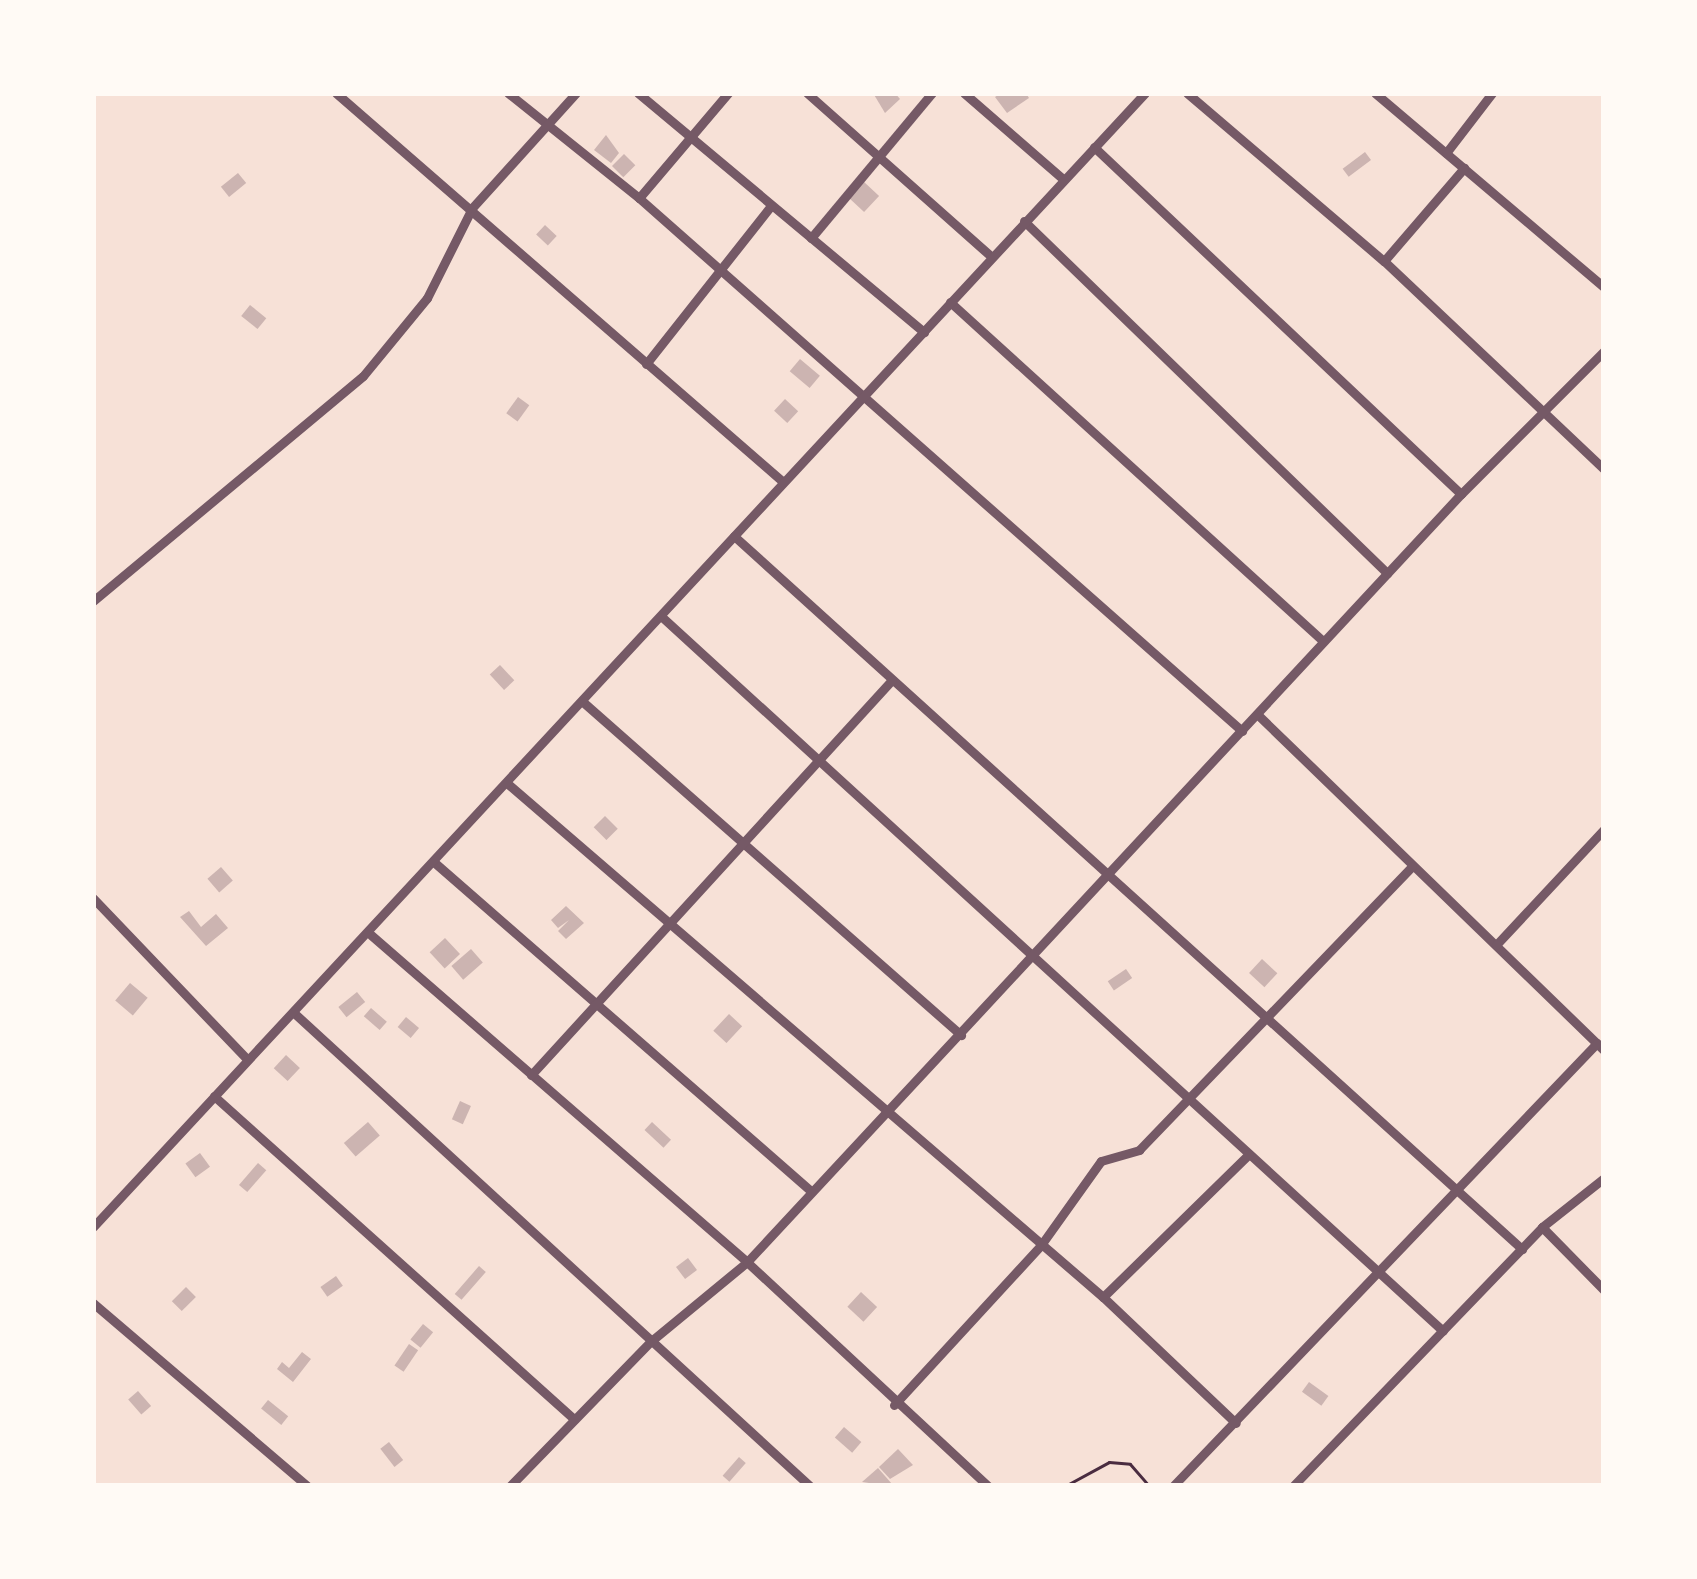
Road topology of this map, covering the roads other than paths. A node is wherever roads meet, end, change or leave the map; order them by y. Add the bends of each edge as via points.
1 (336, 93) edge
2 (508, 93) edge
3 (576, 93) edge
4 (638, 93) edge
5 (728, 93) edge
6 (807, 93) edge
7 (932, 93) edge
8 (964, 93) edge
9 (1187, 93) edge
10 (1376, 93) edge
11 (1492, 93) edge
12 (1142, 94) edge
13 (546, 127) junction
14 (691, 138) junction
15 (1094, 147) junction
16 (1446, 153) junction
17 (877, 158) junction
18 (1464, 168) junction
19 (1064, 179) junction
20 (639, 198) junction
21 (771, 206) junction
22 (472, 208) junction
23 (1024, 221) junction
24 (812, 238) junction
25 (992, 256) junction
26 (1384, 261) junction
27 (720, 271) junction
28 (1604, 287) edge
29 (950, 302) junction
30 (924, 332) junction
31 (1604, 351) edge
32 (646, 364) junction
33 (863, 396) junction
34 (1544, 411) junction
35 (1604, 469) edge
36 (782, 481) junction
37 (1461, 494) junction
38 (734, 536) junction
39 (1387, 573) junction
40 (93, 601) edge
41 (662, 617) junction
42 (1323, 641) junction
43 (892, 680) junction
44 (583, 702) junction
45 (1258, 715) junction
46 (1242, 731) junction
47 (817, 761) junction
48 (508, 784) junction
49 (1604, 829) edge
50 (741, 841) junction
51 (435, 863) junction
52 (1411, 867) junction
53 (1105, 880) junction
54 (93, 898) edge
55 (665, 921) junction
56 (371, 935) junction
57 (1496, 945) junction
58 (1032, 961) junction
59 (594, 1001) junction
60 (293, 1012) junction
61 (1267, 1021) junction
62 (961, 1035) junction
63 (1600, 1046) edge
64 (247, 1059) junction
65 (531, 1075) junction
66 (214, 1096) junction
67 (1186, 1099) junction
68 (886, 1115) junction
69 (1249, 1154) junction
70 (1604, 1178) edge
71 (1458, 1189) junction
72 (811, 1191) junction
73 (93, 1227) edge
74 (1542, 1227) junction
75 (1041, 1245) junction
76 (1522, 1249) junction
77 (747, 1262) junction
78 (1378, 1269) junction
79 (1604, 1290) edge
80 (1103, 1297) junction
81 (93, 1303) edge
82 (1443, 1331) junction
83 (650, 1342) junction
84 (894, 1405) junction
85 (574, 1418) junction
86 (1236, 1423) junction
87 (307, 1486) edge
88 (510, 1486) edge
89 (810, 1486) edge
90 (988, 1486) edge
91 (1174, 1486) edge
92 (1293, 1486) edge

1 - 22 street
2 - 13 street
3 - 13 street
4 - 14 street
5 - 14 street
6 - 17 street
7 - 17 street
8 - 19 street
9 - 26 street
10 - 16 street
11 - 16 street
12 - 15 street
13 - 20 street
13 - 22 street
14 - 20 street
14 - 21 street
15 - 19 street
15 - 37 street
16 - 18 street
17 - 24 street
17 - 25 street
18 - 26 street
18 - 28 street
19 - 23 street
20 - 27 street
21 - 24 street
21 - 27 street
22 - 32 street
22 - 40 street via 427,298 363,376
23 - 25 street
23 - 39 street
24 - 30 street
25 - 29 street
26 - 34 street
27 - 32 street
27 - 33 street
29 - 30 street
29 - 42 street
30 - 33 street
31 - 34 street
32 - 36 street
33 - 36 street
33 - 46 street
34 - 35 street
34 - 37 street
36 - 38 street
37 - 39 street
38 - 41 street
38 - 43 street
39 - 42 street
41 - 44 street
41 - 47 street
42 - 45 street
43 - 47 street
43 - 53 street
44 - 48 street
44 - 50 street
45 - 46 street
45 - 52 street
46 - 53 street
47 - 50 street
47 - 58 street
48 - 51 street
48 - 55 street
49 - 57 street
50 - 55 street
50 - 62 street
51 - 56 street
51 - 59 street
52 - 57 street
52 - 61 street
53 - 58 street
53 - 61 street
54 - 64 street
55 - 59 street
55 - 68 street
56 - 60 street
56 - 65 street
57 - 63 street
58 - 62 street
58 - 67 street
59 - 65 street
59 - 72 street
60 - 64 street
60 - 83 street
61 - 67 street
61 - 71 street
62 - 68 street
63 - 71 street
64 - 66 street
65 - 77 street
66 - 73 street
66 - 85 street
67 - 69 street
67 - 75 street via 1139,1150 1101,1161
68 - 72 street
68 - 75 street
69 - 78 street
69 - 80 street
70 - 74 street
71 - 76 street
71 - 78 street
72 - 77 street
74 - 76 street
74 - 79 street
75 - 80 street
75 - 84 street
76 - 82 street
77 - 83 street
77 - 84 street
78 - 82 street
78 - 86 street
80 - 86 street
81 - 87 street
82 - 92 street
83 - 85 street
83 - 89 street
84 - 90 street
85 - 88 street
86 - 91 street

